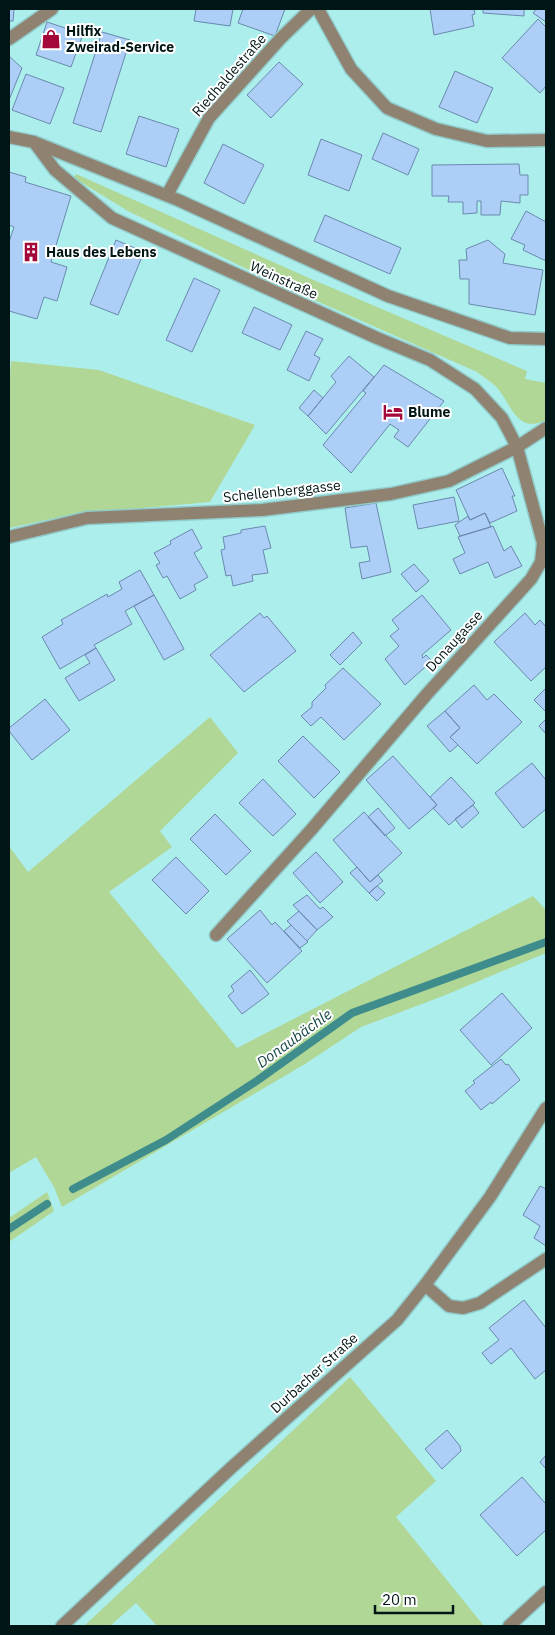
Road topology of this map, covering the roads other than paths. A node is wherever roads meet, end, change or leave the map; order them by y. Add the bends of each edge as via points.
1 (52, 9) edge
2 (311, 9) edge
3 (318, 9) edge
4 (9, 39) edge
5 (9, 137) edge
6 (546, 140) edge
7 (34, 142) junction
8 (168, 195) junction
9 (546, 339) edge
10 (546, 428) edge
11 (517, 447) junction
12 (9, 537) edge
13 (216, 935) dead end
14 (546, 1108) edge
15 (546, 1260) edge
16 (425, 1285) junction
17 (546, 1592) edge
18 (62, 1626) edge
19 (509, 1626) edge

1 - 4 street
2 - 8 street, Riedhaldestraße via 209,118
3 - 6 street via 351,69 387,108 436,129 487,141
5 - 7 street, Weinstraße
7 - 8 street, Weinstraße
7 - 11 street, Weinstraße via 55,170 112,218 430,360 475,389 502,418
8 - 9 street, Weinstraße via 388,296 510,338
10 - 11 street, Schellenberggasse
11 - 12 street, Schellenberggasse via 449,481 391,494 262,510 87,518
11 - 13 street, Donaugasse via 543,543 541,562 531,579
14 - 16 street, Durbacher Straße via 490,1197
15 - 16 street via 480,1303 463,1308 449,1306
16 - 18 street, Durbacher Straße via 397,1320 232,1467
17 - 19 street

